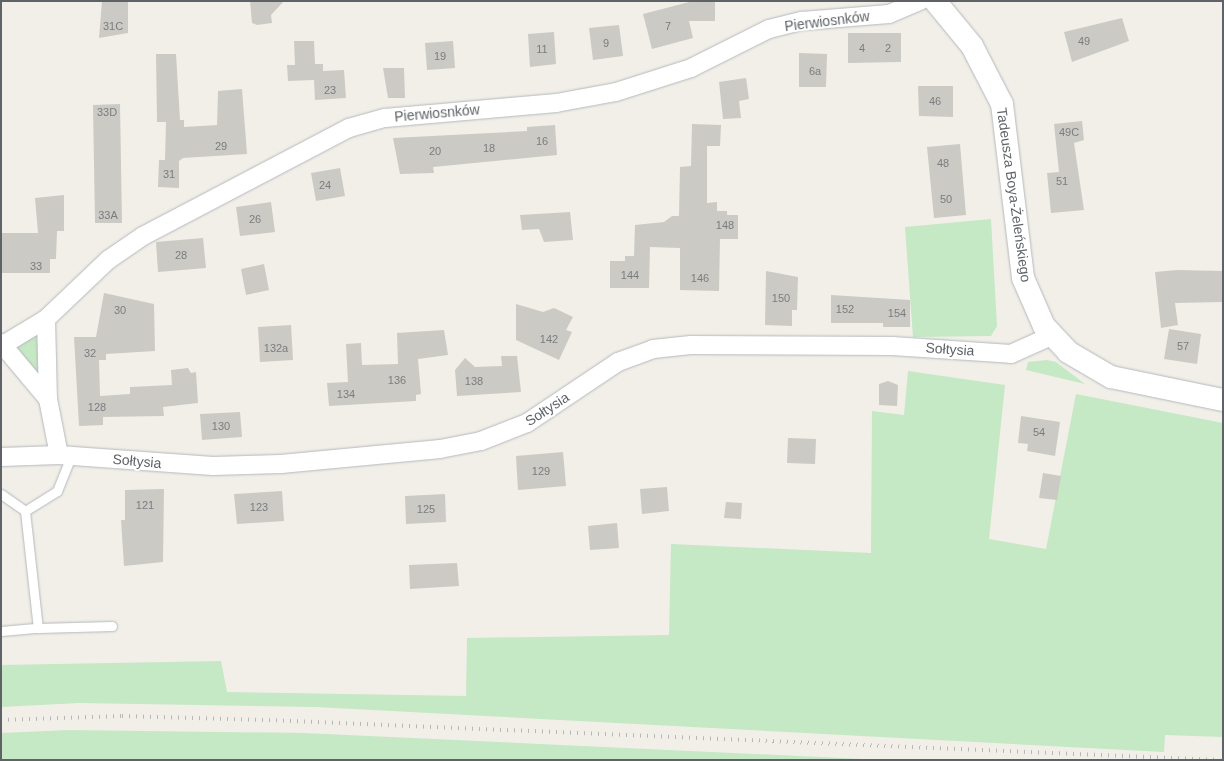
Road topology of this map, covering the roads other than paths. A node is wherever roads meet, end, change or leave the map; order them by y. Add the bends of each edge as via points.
1 (920, 1) edge
2 (935, 1) edge
3 (46, 319) junction
4 (1051, 336) junction
5 (2, 344) edge
6 (48, 399) junction
7 (1223, 400) edge
8 (65, 455) junction
9 (1, 457) edge
10 (1, 494) edge
11 (25, 511) junction
12 (112, 626) dead end
13 (38, 628) junction
14 (1, 630) edge

1 - 3 street, Pierwiosnków via 889,14 802,22 769,29 691,68 616,92 556,103 385,118 349,128 144,236 108,260
2 - 4 street, Tadeusza Boya-Żeleńskiego via 972,46 1002,104 1023,278 1036,312
3 - 5 street, Pierwiosnków
3 - 6 street
4 - 7 street, Tadeusza Boya-Żeleńskiego via 1084,364 1111,377
4 - 8 street, Sołtysia via 1010,354 892,346 691,345 652,349 618,362 527,423 481,441 440,449 223,466
5 - 6 street
6 - 8 street
8 - 9 street, Sołtysia
8 - 11 lane via 57,491
10 - 11 lane
11 - 13 lane
12 - 13 lane
13 - 14 lane

